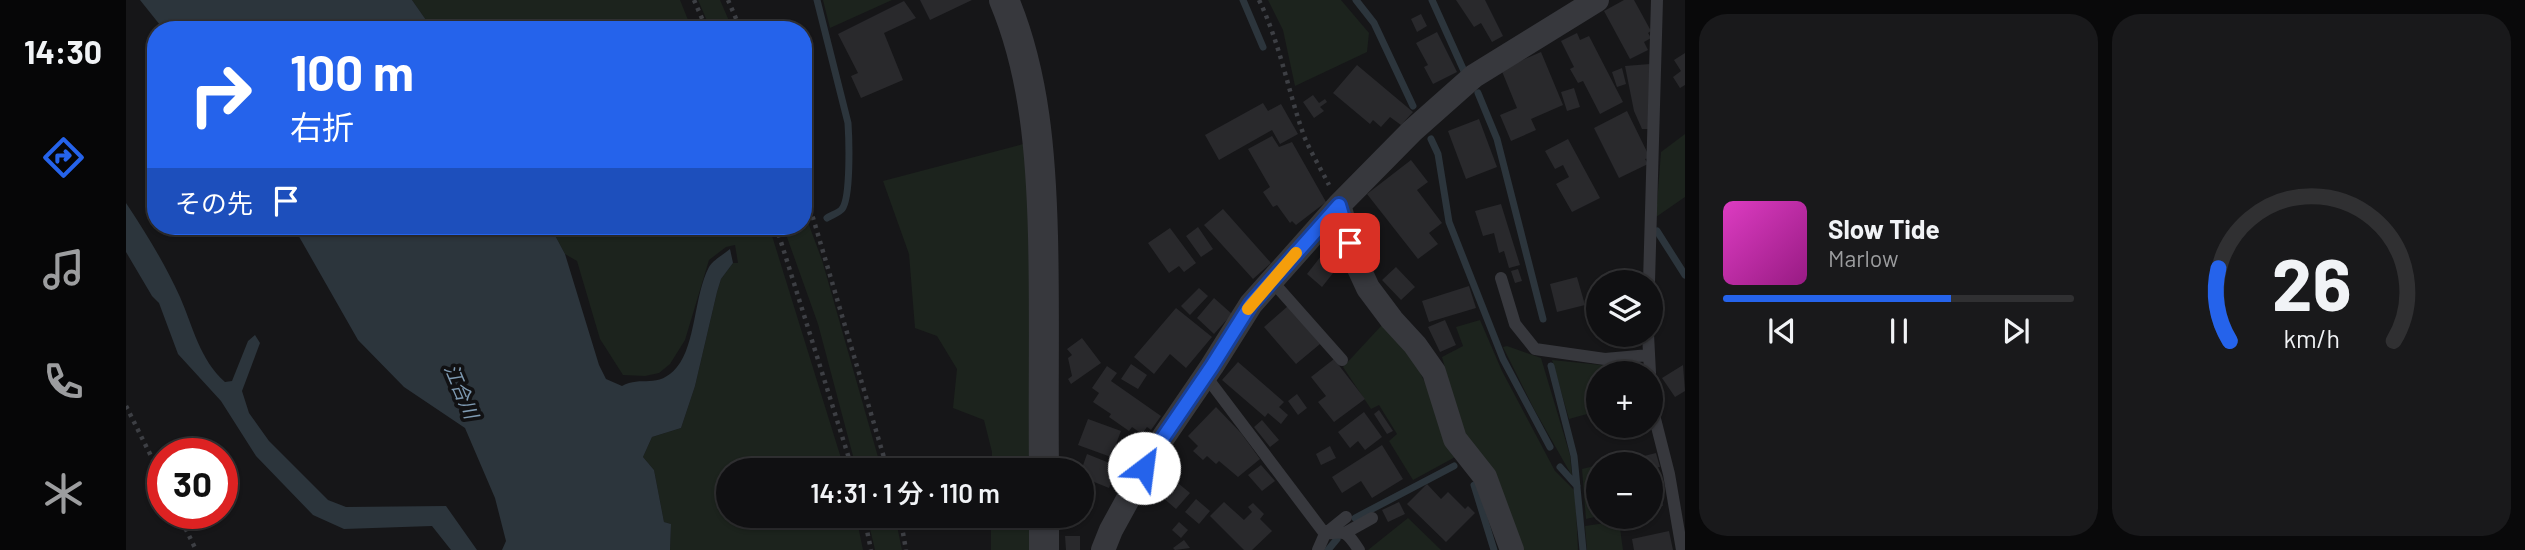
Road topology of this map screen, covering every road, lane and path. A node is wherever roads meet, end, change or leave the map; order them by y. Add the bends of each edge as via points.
1 (694, 0) edge
2 (728, 0) edge
3 (1004, 0) edge
4 (1259, 0) edge
5 (1597, 0) edge
6 (1657, 0) edge
7 (703, 21) edge
8 (737, 21) edge
9 (1339, 205) junction
10 (812, 214) edge
11 (779, 235) edge
12 (1648, 270) edge
13 (1501, 278) dead end
14 (1272, 281) junction
15 (1649, 347) edge
16 (1649, 355) junction
17 (1342, 360) dead end
18 (1649, 361) edge
19 (1205, 376) junction
20 (126, 407) edge
21 (1660, 438) edge
22 (147, 448) edge
23 (849, 458) edge
24 (884, 458) edge
25 (1044, 458) edge
26 (1346, 517) dead end
27 (1372, 518) dead end
28 (866, 528) edge
29 (902, 528) edge
30 (1044, 528) edge
31 (186, 529) edge
32 (1345, 533) junction
33 (1325, 534) junction
34 (196, 550) edge
35 (871, 550) edge
36 (906, 550) edge
37 (1044, 550) edge
38 (1103, 550) edge
39 (1318, 550) edge
40 (1359, 550) edge
41 (1512, 550) edge
42 (1682, 550) edge

1 - 7 path
2 - 8 path
3 - 25 street via 1028,76 1041,171
4 - 9 path via 1272,25 1305,139
5 - 9 street via 1474,76
6 - 12 lane
9 - 14 street
9 - 41 street via 1368,288 1434,372 1455,439 1485,477
10 - 24 path
11 - 23 path
13 - 16 lane via 1515,324 1535,349 1605,359
14 - 17 lane
14 - 19 street via 1251,304
15 - 16 lane
16 - 18 lane
19 - 33 lane
19 - 38 street via 1156,448
20 - 22 path
21 - 42 lane
26 - 33 lane
27 - 32 lane
28 - 35 path
29 - 36 path
30 - 37 street
31 - 34 path
32 - 33 lane
32 - 40 lane
33 - 39 lane

